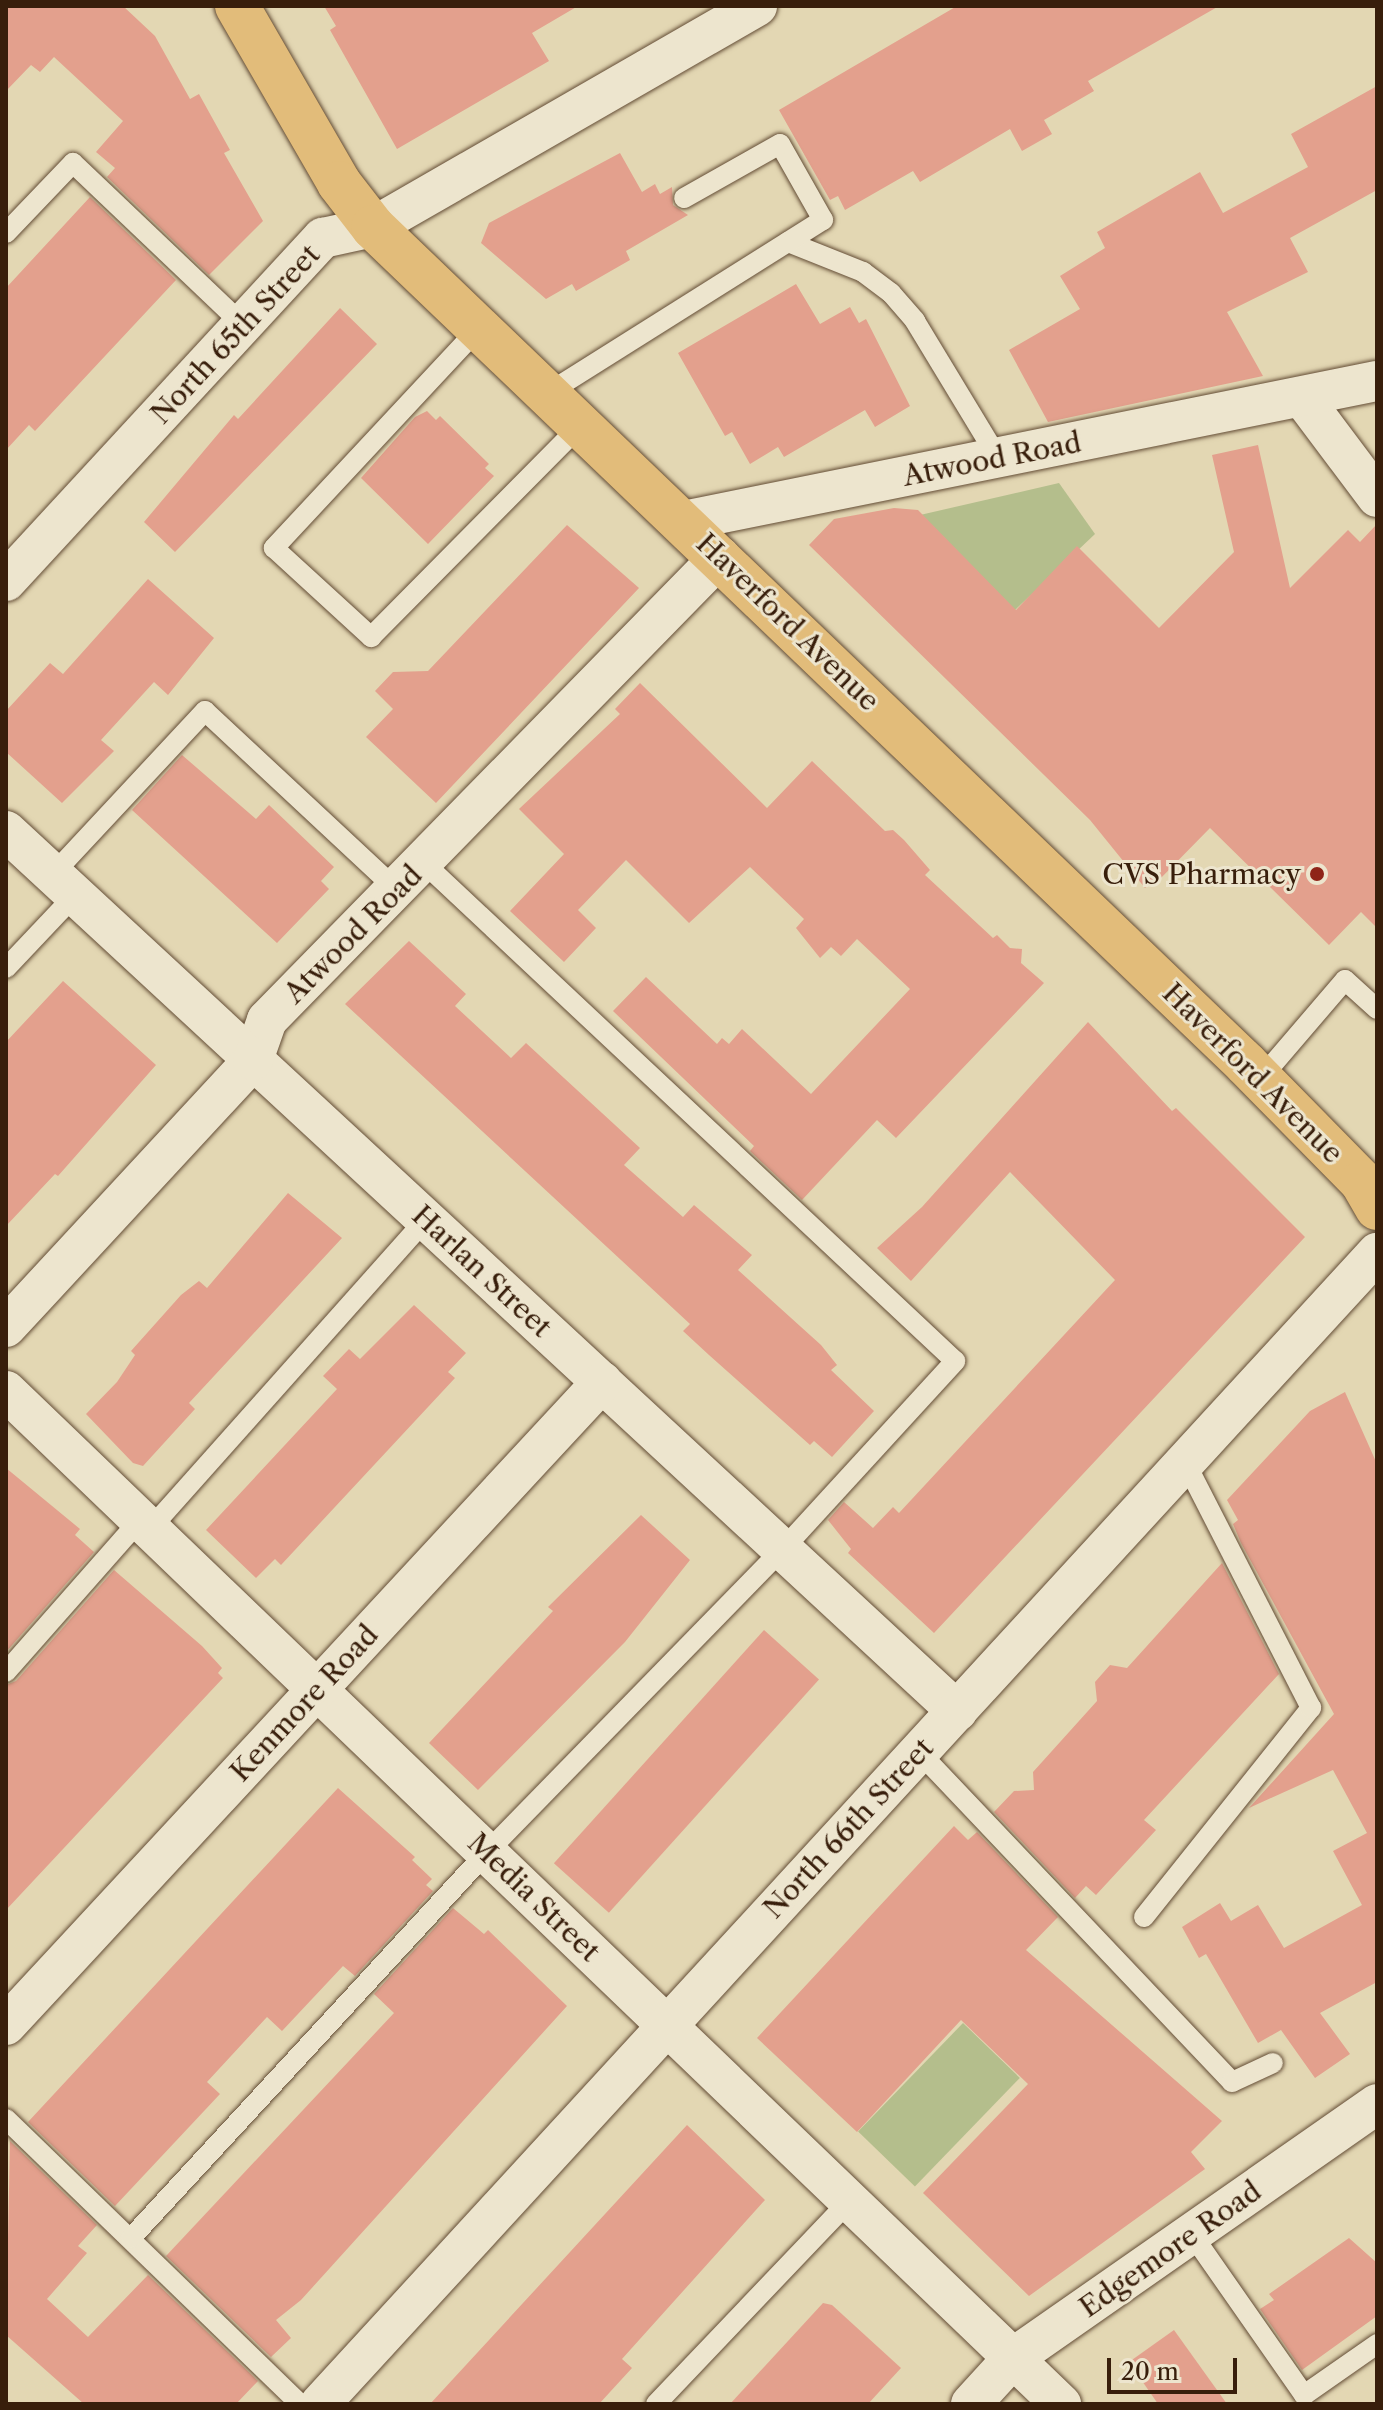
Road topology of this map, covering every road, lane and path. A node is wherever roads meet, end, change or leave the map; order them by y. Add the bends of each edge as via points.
1 (237, 6) edge
2 (757, 6) edge
3 (684, 198) dead end
4 (373, 227) junction
5 (6, 233) edge
6 (788, 242) junction
7 (243, 325) junction
8 (479, 328) junction
9 (1377, 381) edge
10 (548, 393) junction
11 (1302, 397) junction
12 (581, 425) junction
13 (998, 458) junction
14 (1377, 497) edge
15 (683, 521) junction
16 (720, 557) junction
17 (6, 581) edge
18 (6, 831) edge
19 (411, 876) junction
20 (64, 885) junction
21 (6, 968) edge
22 (1377, 1009) edge
23 (253, 1060) junction
24 (1261, 1078) junction
25 (1377, 1208) edge
26 (426, 1219) junction
27 (1377, 1253) edge
28 (6, 1327) edge
29 (602, 1382) junction
30 (6, 1391) edge
31 (1185, 1462) junction
32 (145, 1525) junction
33 (783, 1549) junction
34 (6, 1672) edge
35 (317, 1689) junction
36 (957, 1711) junction
37 (919, 1752) junction
38 (488, 1851) junction
39 (1144, 1917) dead end
40 (666, 2024) junction
41 (6, 2025) edge
42 (1273, 2063) dead end
43 (1377, 2104) edge
44 (6, 2119) edge
45 (849, 2201) junction
46 (1191, 2233) junction
47 (131, 2238) junction
48 (1377, 2344) edge
49 (1013, 2358) junction
50 (300, 2404) edge
51 (320, 2404) edge
52 (656, 2404) edge
53 (971, 2404) edge
54 (1061, 2404) edge

1 - 4 main road, Haverford Avenue via 339,183
2 - 4 street, North 65th Street
3 - 6 lane via 780,144 823,220
4 - 7 street, North 65th Street via 323,238
4 - 8 main road, Haverford Avenue
5 - 7 lane via 73,163
6 - 10 lane
6 - 13 lane via 863,272 891,293 915,321
7 - 17 street, North 65th Street
8 - 10 main road, Haverford Avenue
8 - 12 lane via 274,548 371,637
9 - 11 street, Atwood Road
10 - 12 main road, Haverford Avenue
11 - 13 street, Atwood Road
11 - 14 street
12 - 15 main road, Haverford Avenue
13 - 15 street, Atwood Road
15 - 16 main road, Haverford Avenue
16 - 19 street, Atwood Road
16 - 24 main road, Haverford Avenue
18 - 20 street, Harlan Street
19 - 20 lane via 205,711
19 - 23 street, Atwood Road via 267,1020
19 - 33 lane via 955,1361
20 - 21 lane
20 - 23 street, Harlan Street
22 - 24 lane via 1345,980
23 - 26 street, Harlan Street
23 - 28 street, Atwood Road
24 - 25 main road, Haverford Avenue via 1362,1182
26 - 29 street, Harlan Street
26 - 32 lane
27 - 31 street, North 66th Street
29 - 33 street, Harlan Street
29 - 35 street, Kenmore Road
30 - 32 street, Media Street
31 - 36 street, North 66th Street
31 - 39 lane via 1311,1708
32 - 34 lane
32 - 35 street, Media Street
33 - 36 street, Harlan Street
33 - 38 lane
35 - 38 street, Media Street
35 - 41 street, Kenmore Road
36 - 37 street, North 66th Street
37 - 40 street, North 66th Street
37 - 42 lane via 1232,2082
38 - 40 street, Media Street
38 - 47 lane
40 - 45 street, Media Street
40 - 51 street, North 66th Street
43 - 46 street, Edgemore Road
44 - 47 lane
45 - 49 street, Media Street
45 - 52 lane
46 - 48 lane via 1304,2395
46 - 49 street, Edgemore Road
47 - 50 lane
49 - 53 street, Edgemore Road
49 - 54 street, Media Street

